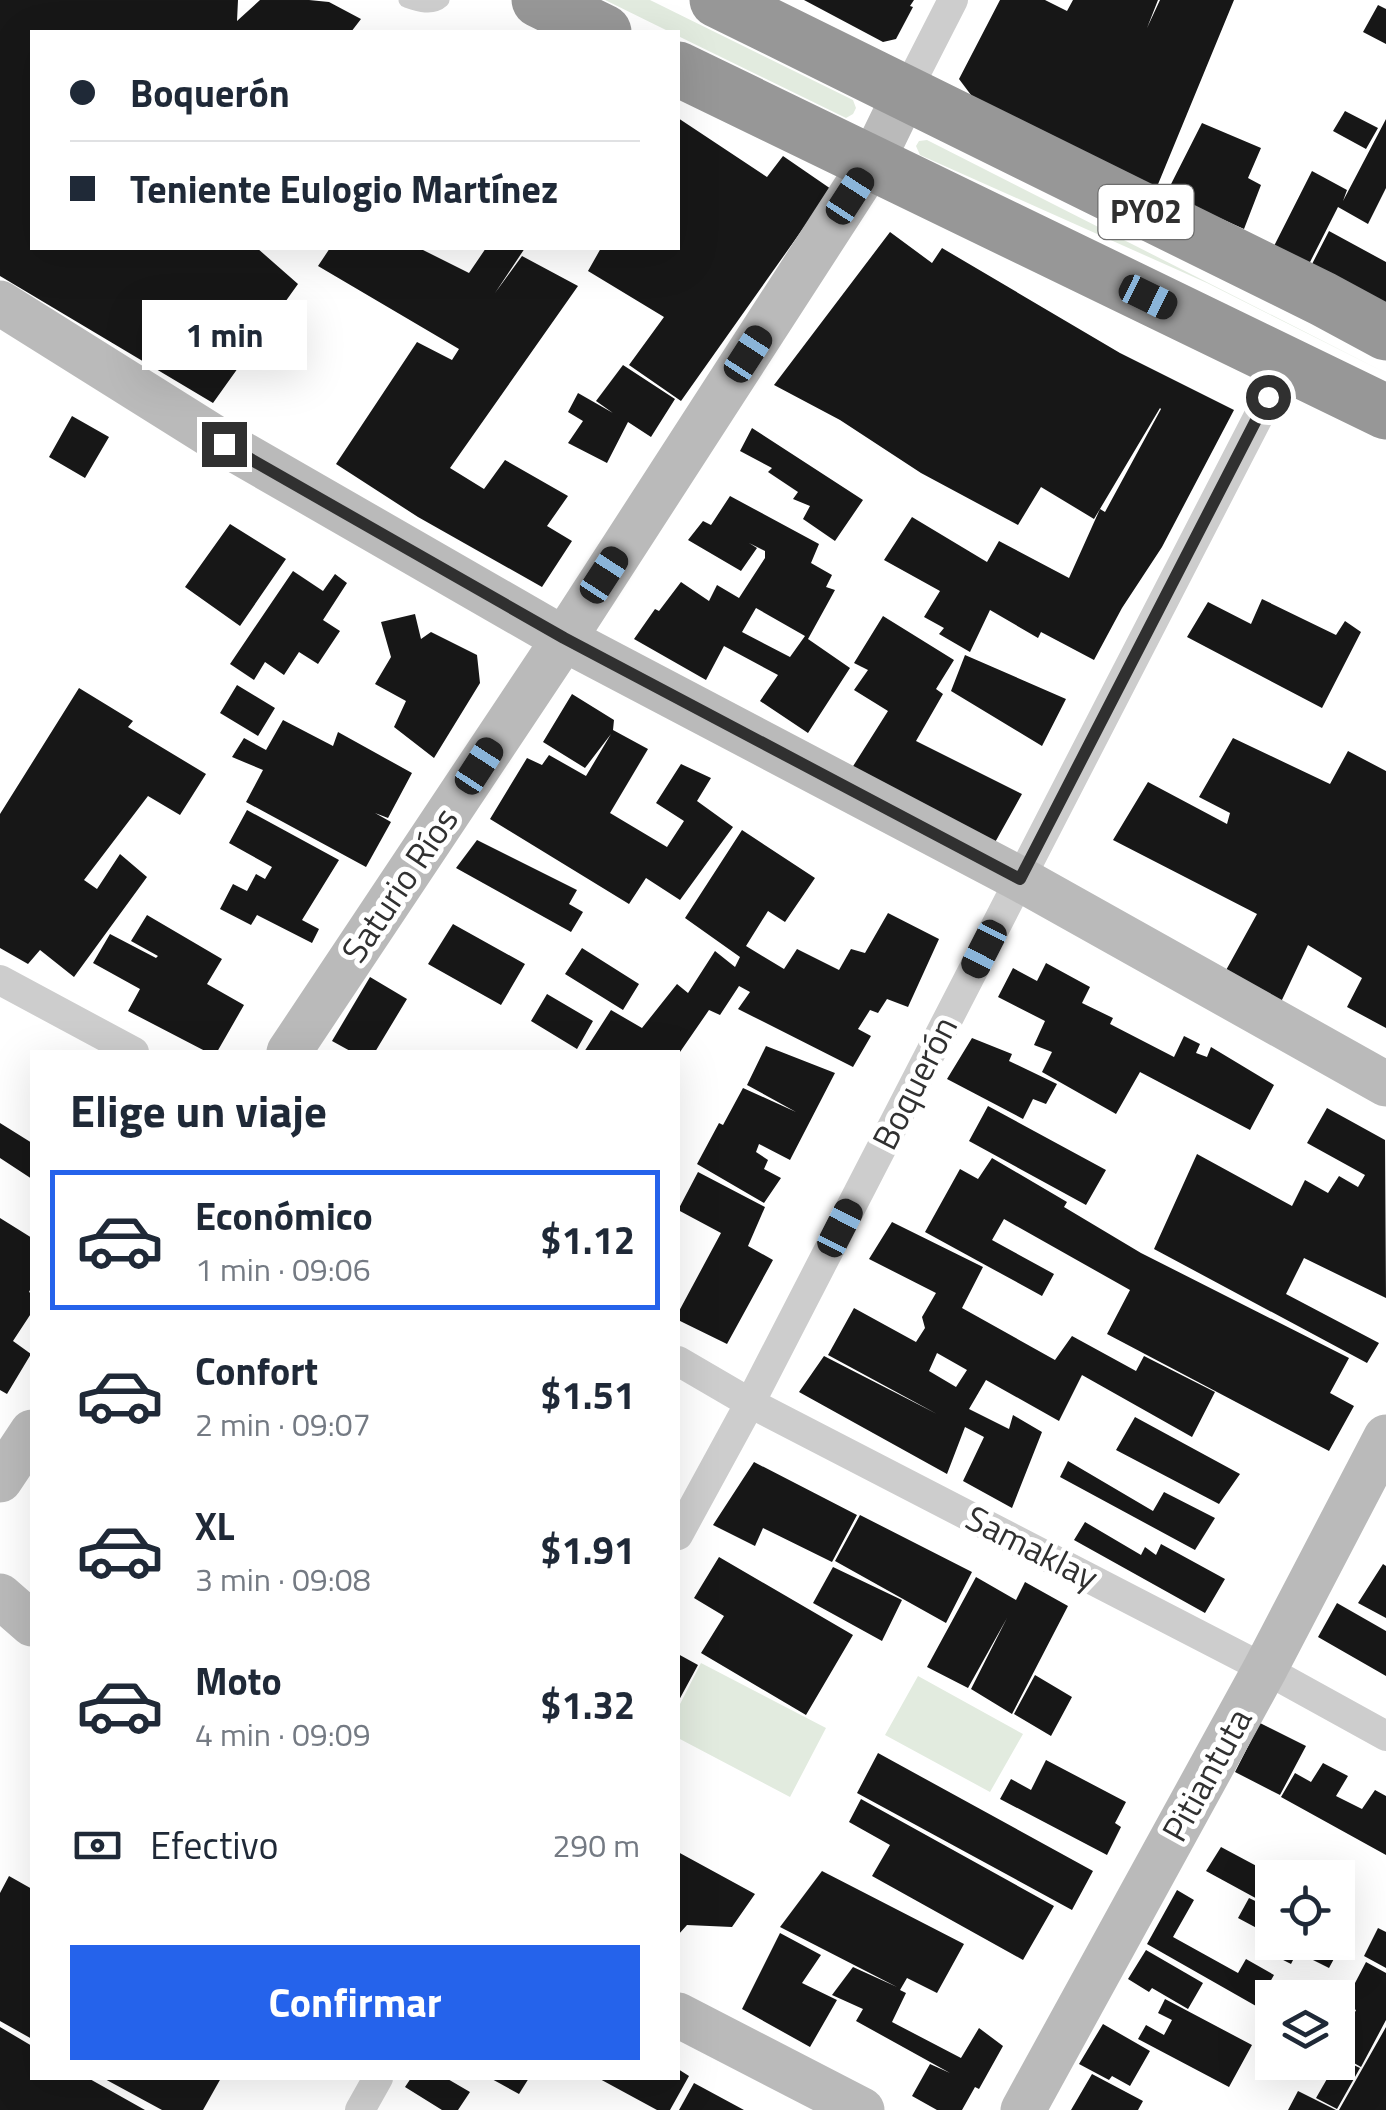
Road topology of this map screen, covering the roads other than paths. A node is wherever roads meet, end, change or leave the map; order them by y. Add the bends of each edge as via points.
1 (406, 0) edge
2 (442, 0) edge
3 (538, 0) edge
4 (717, 0) edge
5 (953, 0) edge
6 (600, 30) edge
7 (680, 70) edge
8 (906, 94) junction
9 (871, 164) junction
10 (0, 304) edge
11 (1386, 333) edge
12 (1286, 363) junction
13 (1386, 412) edge
14 (564, 638) junction
15 (1020, 879) junction
16 (0, 980) edge
17 (130, 1050) edge
18 (291, 1050) edge
19 (1386, 1084) edge
20 (680, 1362) edge
21 (750, 1403) junction
22 (30, 1435) edge
23 (1386, 1437) edge
24 (0, 1480) edge
25 (680, 1531) edge
26 (0, 1596) edge
27 (30, 1622) edge
28 (1265, 1668) junction
29 (1386, 1736) edge
30 (680, 2016) edge
31 (377, 2080) edge
32 (360, 2110) edge
33 (862, 2110) edge
34 (1023, 2110) edge

1 - 2 lane via 425,6
3 - 6 highway
4 - 8 highway, PY02
5 - 8 street
7 - 9 highway, PY02
8 - 9 street, Saturio Ríos
8 - 11 highway, PY02
9 - 12 highway, PY02
9 - 14 street, Saturio Ríos
10 - 14 street via 224,444
12 - 13 highway, PY02
12 - 15 street, Boquerón
14 - 15 street
14 - 18 street, Saturio Ríos
15 - 19 street
15 - 21 street, Boquerón
16 - 17 street
20 - 21 street, Samaklay
21 - 25 street, Boquerón
21 - 28 street, Samaklay
22 - 24 street
23 - 28 street, Pitiantuta
26 - 27 street
28 - 29 street, Samaklay
28 - 34 street, Pitiantuta
30 - 33 street
31 - 32 street

